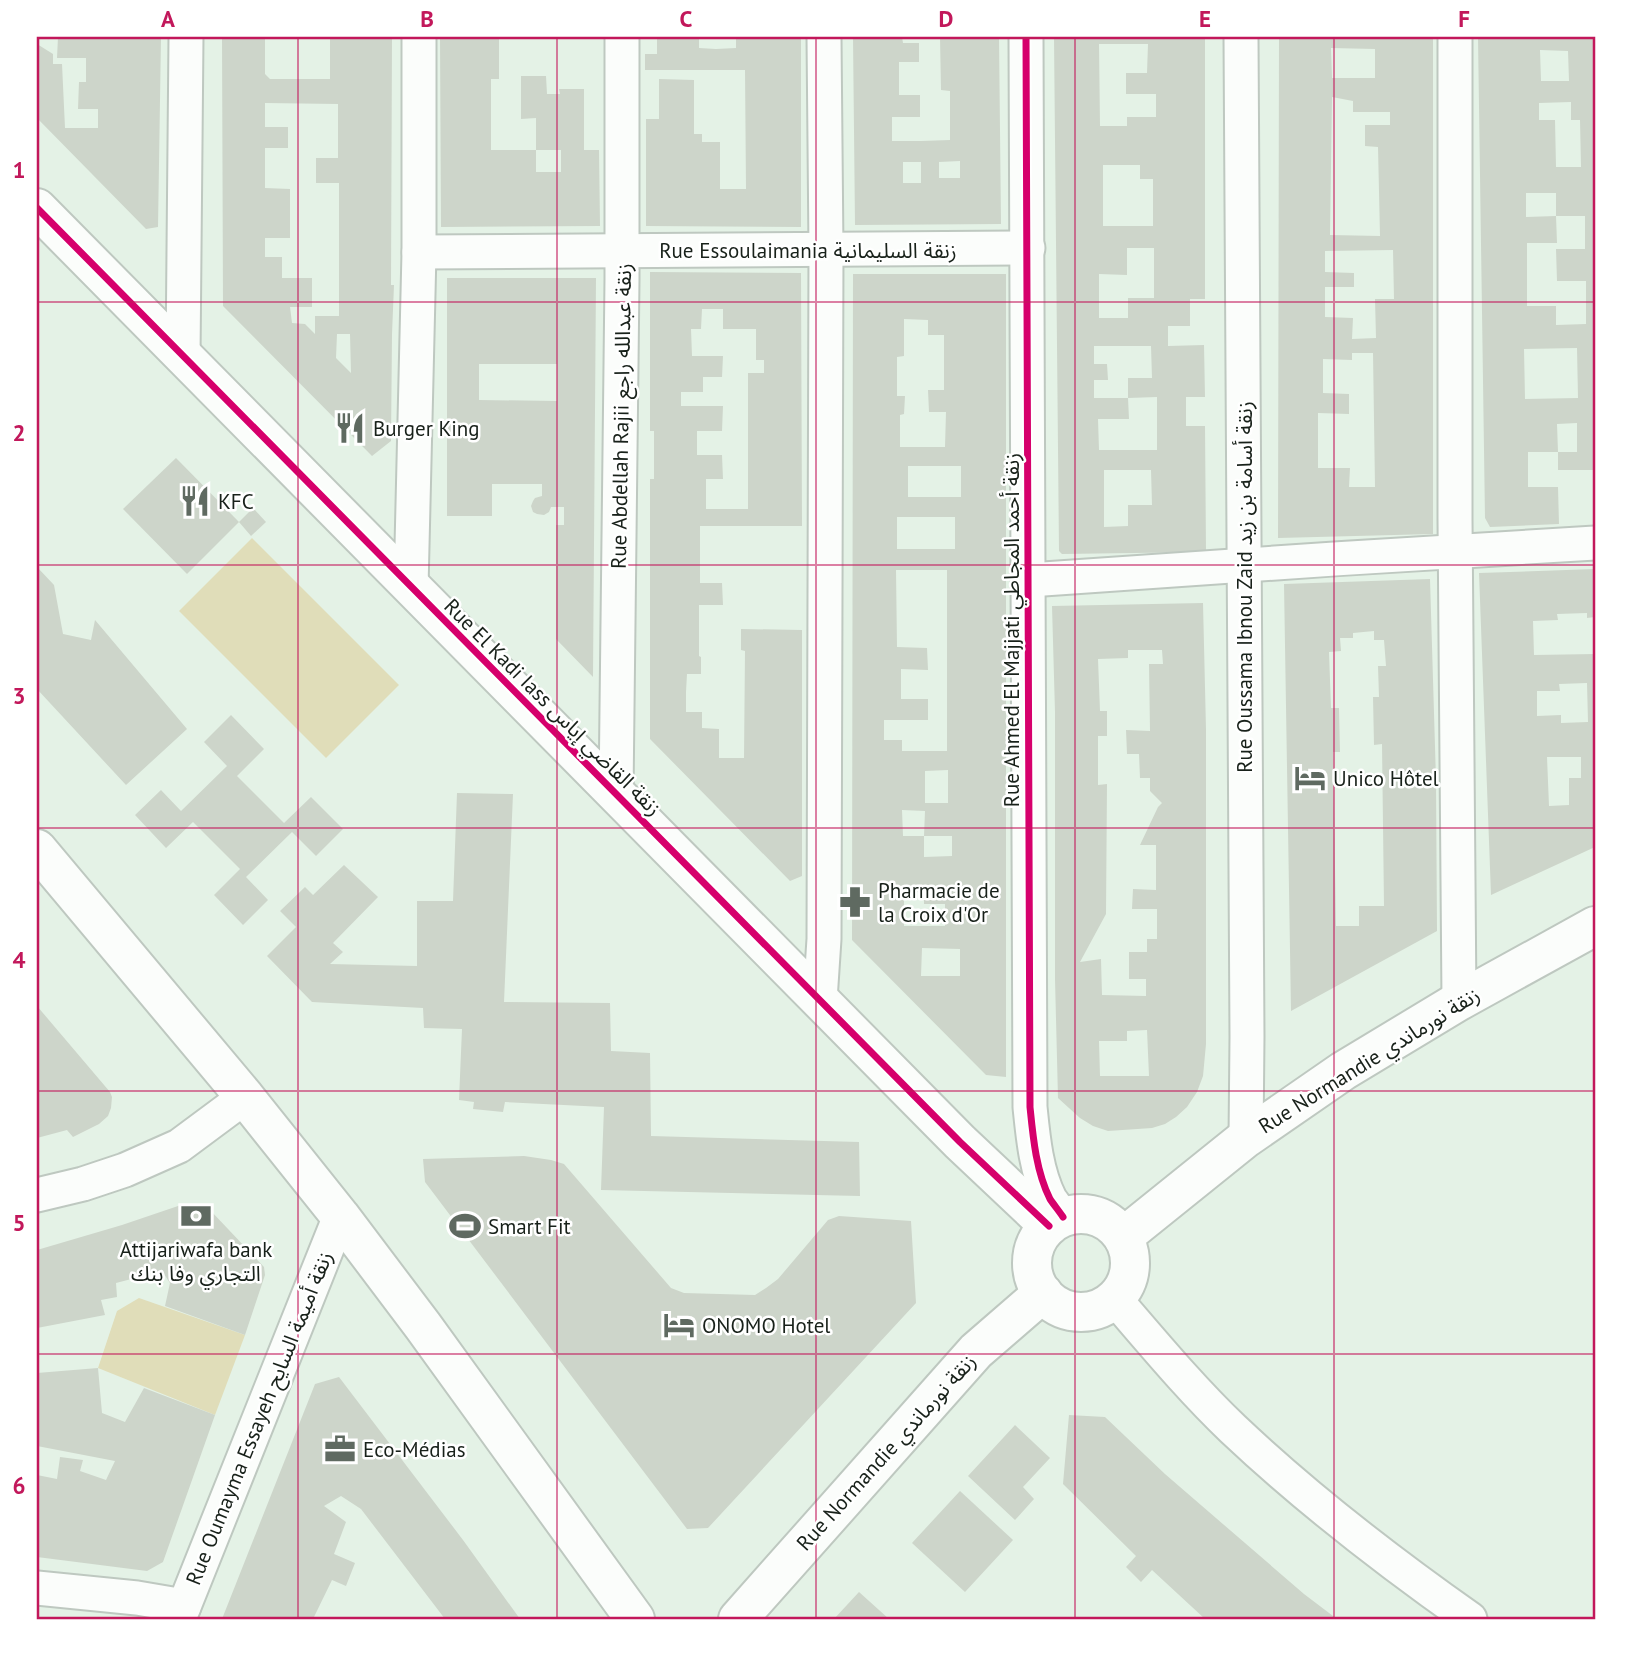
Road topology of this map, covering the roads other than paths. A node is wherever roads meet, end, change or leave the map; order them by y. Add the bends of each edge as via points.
1 (186, 37) edge
2 (419, 37) edge
3 (622, 37) edge
4 (824, 37) edge
5 (1026, 37) edge
6 (1241, 37) edge
7 (1455, 37) edge
8 (37, 208) edge
9 (1028, 248) junction
10 (622, 251) junction
11 (826, 251) junction
12 (419, 252) junction
13 (183, 358) junction
14 (1595, 543) edge
15 (1456, 551) junction
16 (1243, 565) junction
17 (1029, 580) junction
18 (411, 587) junction
19 (616, 795) junction
20 (37, 849) edge
21 (1595, 926) edge
22 (820, 1000) junction
23 (1459, 1001) junction
24 (245, 1097) junction
25 (1246, 1138) junction
26 (37, 1195) edge
27 (340, 1216) junction
28 (1056, 1222) junction
29 (1123, 1237) junction
30 (1043, 1293) junction
31 (1115, 1299) junction
32 (37, 1588) edge
33 (181, 1613) edge
34 (635, 1619) edge
35 (738, 1619) edge
36 (1470, 1619) edge

1 - 13 street
2 - 12 street
3 - 10 street, Rue Abdellah Rajii زنقة عبدالله راجع
4 - 11 street
5 - 9 street, Rue Ahmed El Majjati زنقة أحمد المجاطي
6 - 16 street, Rue Oussama Ibnou Zaid زنقة أسامة بن زيد
7 - 15 street
8 - 13 street, Rue El Kadi Iass زنقة القاضي إياس
9 - 11 street, Rue Essoulaimania زنقة السليمانية
9 - 17 street, Rue Ahmed El Majjati زنقة أحمد المجاطي
10 - 11 street, Rue Essoulaimania زنقة السليمانية
10 - 12 street, Rue Essoulaimania زنقة السليمانية
10 - 19 street, Rue Abdellah Rajii زنقة عبدالله راجع
11 - 22 street via 824,939
12 - 18 street
13 - 18 street, Rue El Kadi Iass زنقة القاضي إياس
14 - 15 street
15 - 16 street
15 - 23 street
16 - 17 street
16 - 25 street, Rue Oussama Ibnou Zaid زنقة أسامة بن زيد
17 - 28 street, Rue Ahmed El Majjati زنقة أحمد المجاطي via 1030,1107
18 - 19 street, Rue El Kadi Iass زنقة القاضي إياس
19 - 22 street, Rue El Kadi Iass زنقة القاضي إياس
20 - 24 street
21 - 23 street, Rue Normandie زنقة نورماندي
22 - 28 street, Rue El Kadi Iass زنقة القاضي إياس via 960,1142
23 - 25 street, Rue Normandie زنقة نورماندي via 1343,1071
24 - 26 street via 179,1146 125,1170
24 - 27 street
25 - 29 street, Rue Normandie زنقة نورماندي
27 - 33 street, Rue Oumayma Essayeh زنقة أميمة السايح
27 - 34 street
28 - 29 street via 1079,1214 1099,1217
28 - 30 street via 1038,1240 1032,1256 1033,1273
29 - 31 street via 1130,1270
30 - 31 street via 1075,1312 1100,1309
30 - 35 street, Rue Normandie زنقة نورماندي via 976,1351
31 - 36 street via 1193,1389 1252,1446 1327,1510
32 - 33 street via 137,1598

